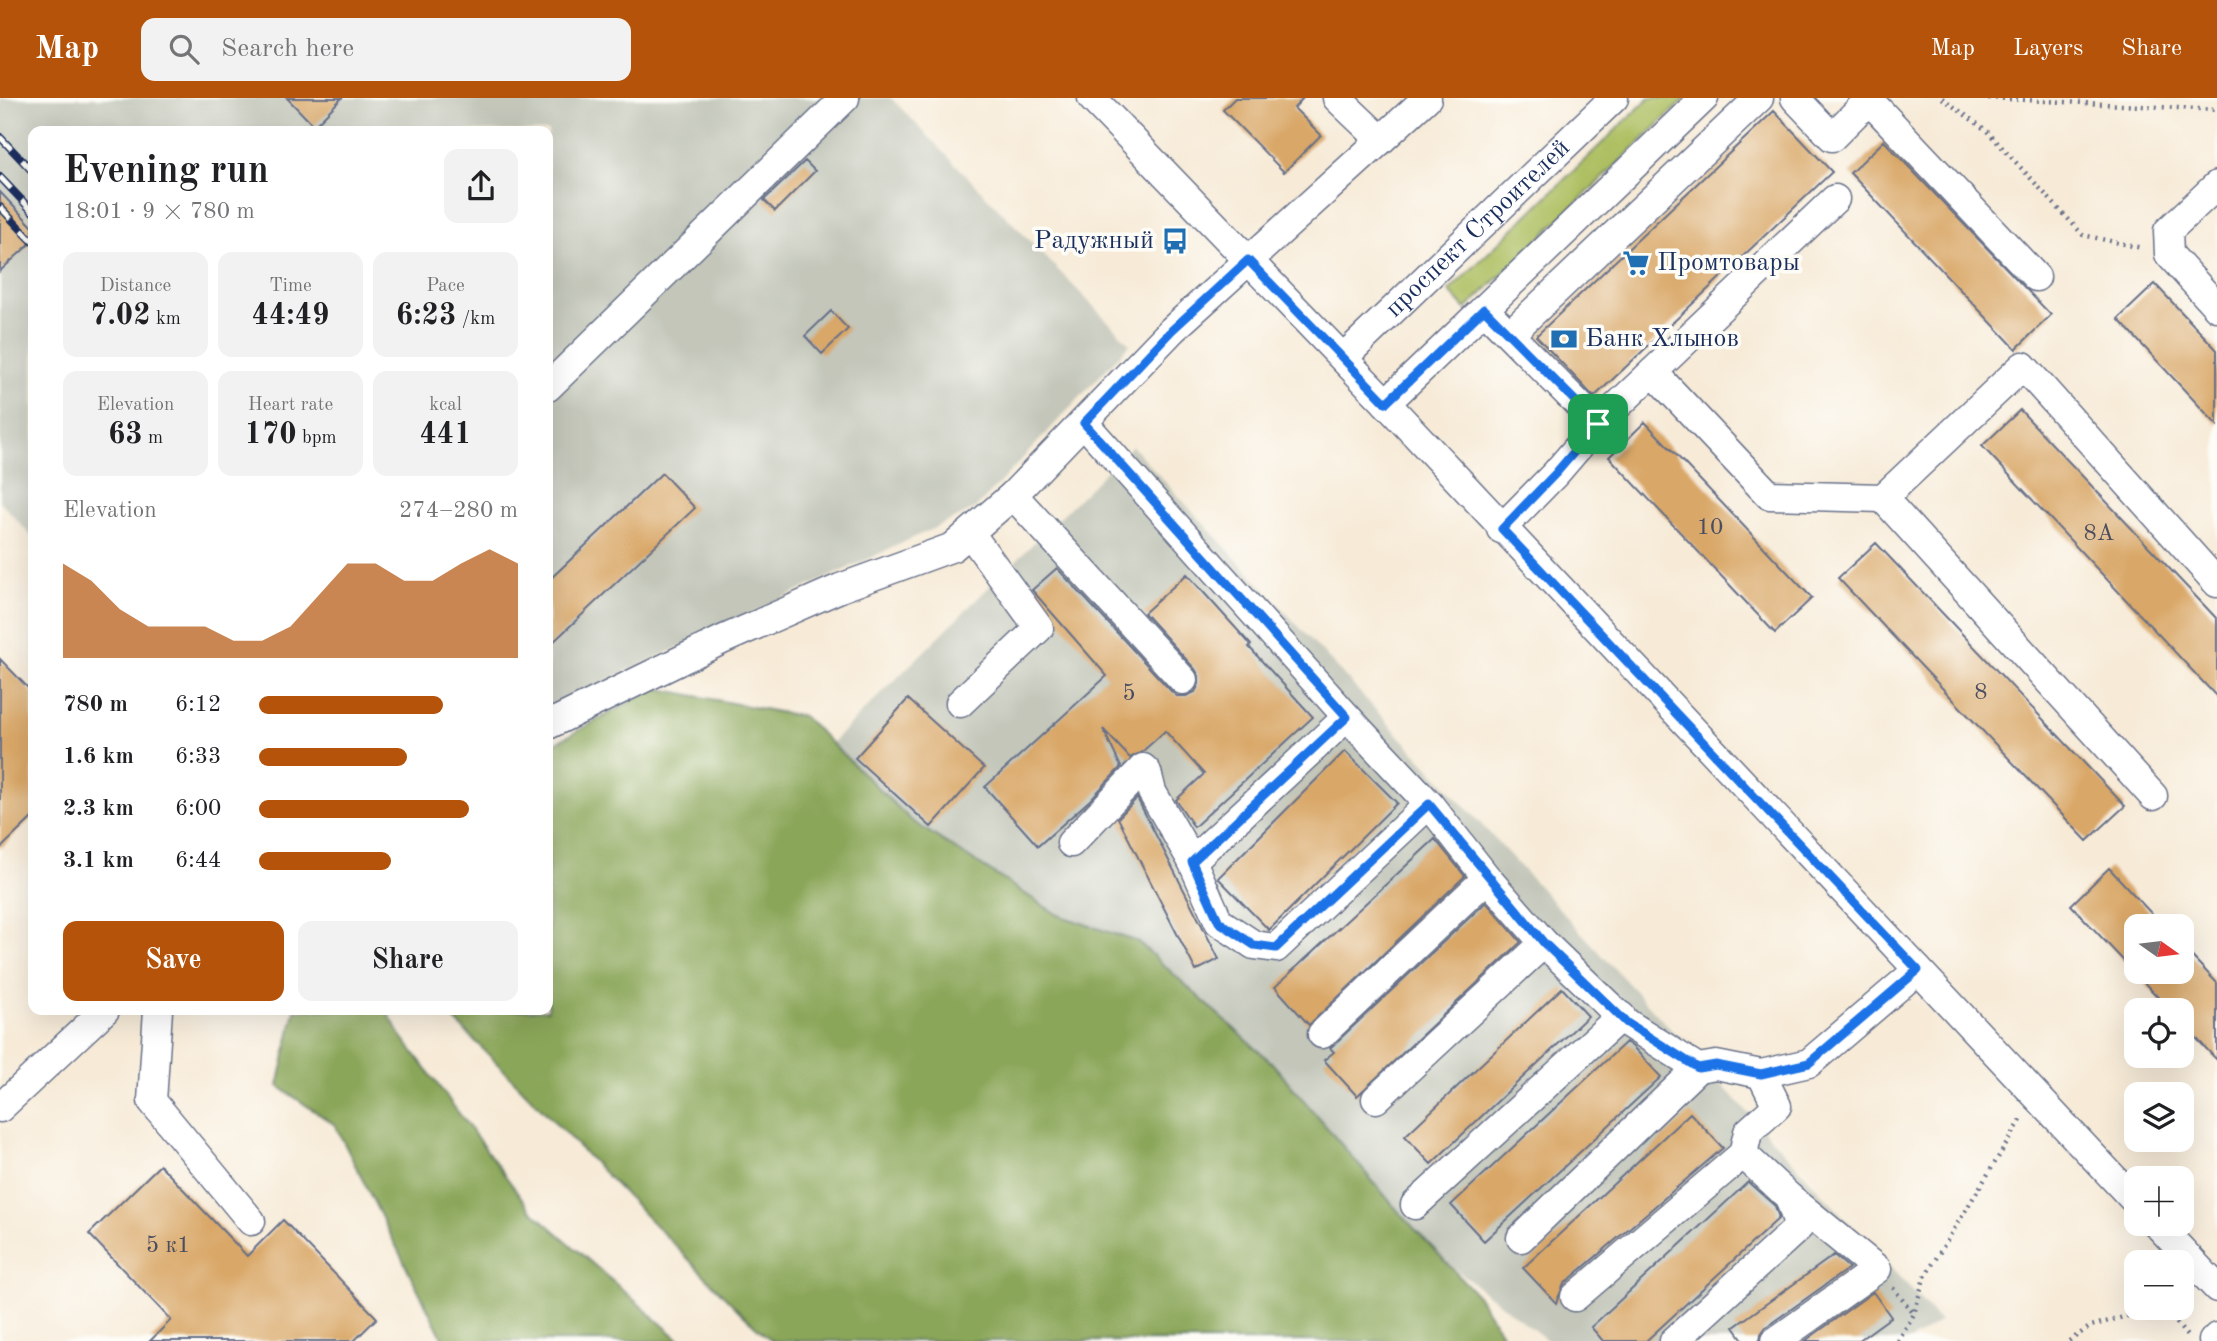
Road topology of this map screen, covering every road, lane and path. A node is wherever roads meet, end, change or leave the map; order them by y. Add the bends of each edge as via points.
1 (845, 98) edge
2 (1092, 98) edge
3 (1337, 98) edge
4 (1427, 98) edge
5 (1614, 98) edge
6 (1704, 98) edge
7 (1759, 98) edge
8 (1795, 98) edge
9 (1941, 98) edge
10 (1987, 98) edge
11 (1868, 99) edge
12 (2217, 110) edge
13 (1381, 140) junction
14 (2217, 185) edge
15 (1835, 199) dead end
16 (2169, 254) junction
17 (1248, 260) junction
18 (2036, 277) dead end
19 (2217, 307) edge
20 (1484, 309) junction
21 (1510, 334) junction
22 (1343, 358) junction
23 (1653, 372) junction
24 (553, 382) edge
25 (1386, 403) junction
26 (1084, 423) junction
27 (1598, 424) junction
28 (1013, 495) junction
29 (1883, 498) junction
30 (1502, 529) junction
31 (970, 533) junction
32 (2217, 583) edge
33 (1183, 680) dead end
34 (960, 703) dead end
35 (1347, 717) junction
36 (553, 723) edge
37 (2153, 796) dead end
38 (1429, 804) junction
39 (1071, 843) dead end
40 (1192, 862) junction
41 (1488, 878) junction
42 (1544, 943) junction
43 (1918, 970) junction
44 (101, 1015) edge
45 (158, 1015) edge
46 (1621, 1016) junction
47 (1322, 1034) dead end
48 (1698, 1068) junction
49 (1761, 1074) junction
50 (2036, 1096) junction
51 (1376, 1099) dead end
52 (0, 1108) edge
53 (1743, 1154) junction
54 (2124, 1189) edge
55 (1789, 1197) junction
56 (1415, 1205) dead end
57 (251, 1221) dead end
58 (2168, 1236) edge
59 (1521, 1238) dead end
60 (1877, 1269) junction
61 (2217, 1288) edge
62 (1574, 1297) dead end
63 (1914, 1314) junction
64 (2124, 1317) edge
65 (2173, 1320) edge
66 (2217, 1337) edge
67 (1674, 1341) edge
68 (1776, 1341) edge
69 (1898, 1341) edge
70 (2070, 1341) edge
71 (2192, 1341) edge
72 (2213, 1341) edge

1 - 24 street
2 - 17 street
3 - 13 street
4 - 13 street
5 - 22 street, проспект Строителей
6 - 20 street
7 - 21 street
8 - 11 street via 1832,137
9 - 16 path via 1986,130 2083,235
10 - 12 path
11 - 18 street
13 - 17 street
14 - 16 street via 2168,231
15 - 23 street
16 - 19 street
17 - 22 street
17 - 26 street via 1172,330
20 - 21 street
20 - 25 street
21 - 27 street
22 - 25 street
23 - 27 street
23 - 29 street via 1769,495
25 - 30 street
26 - 28 street
26 - 35 street
27 - 30 street
28 - 31 street
28 - 33 street
29 - 32 street via 2023,366
29 - 37 street
30 - 43 street
31 - 34 street via 1039,628
31 - 36 street via 953,547 840,588
35 - 38 street
35 - 40 street
38 - 40 street via 1276,948 1254,945 1219,922
38 - 41 street
39 - 40 street via 1143,768
41 - 42 street
41 - 47 street
42 - 46 street
42 - 51 street
43 - 49 street via 1809,1063
43 - 50 street
44 - 52 street
45 - 57 street via 152,1101
46 - 48 street
46 - 56 street
48 - 49 street via 1716,1065
48 - 59 street
49 - 53 street via 1777,1106 1748,1132
50 - 54 street
50 - 63 path via 1924,1278
53 - 55 street
53 - 62 street
55 - 60 street
55 - 67 street via 1799,1227
58 - 61 street
60 - 63 path
60 - 68 street
63 - 69 path
64 - 70 path via 2091,1326
65 - 71 path
66 - 72 street

